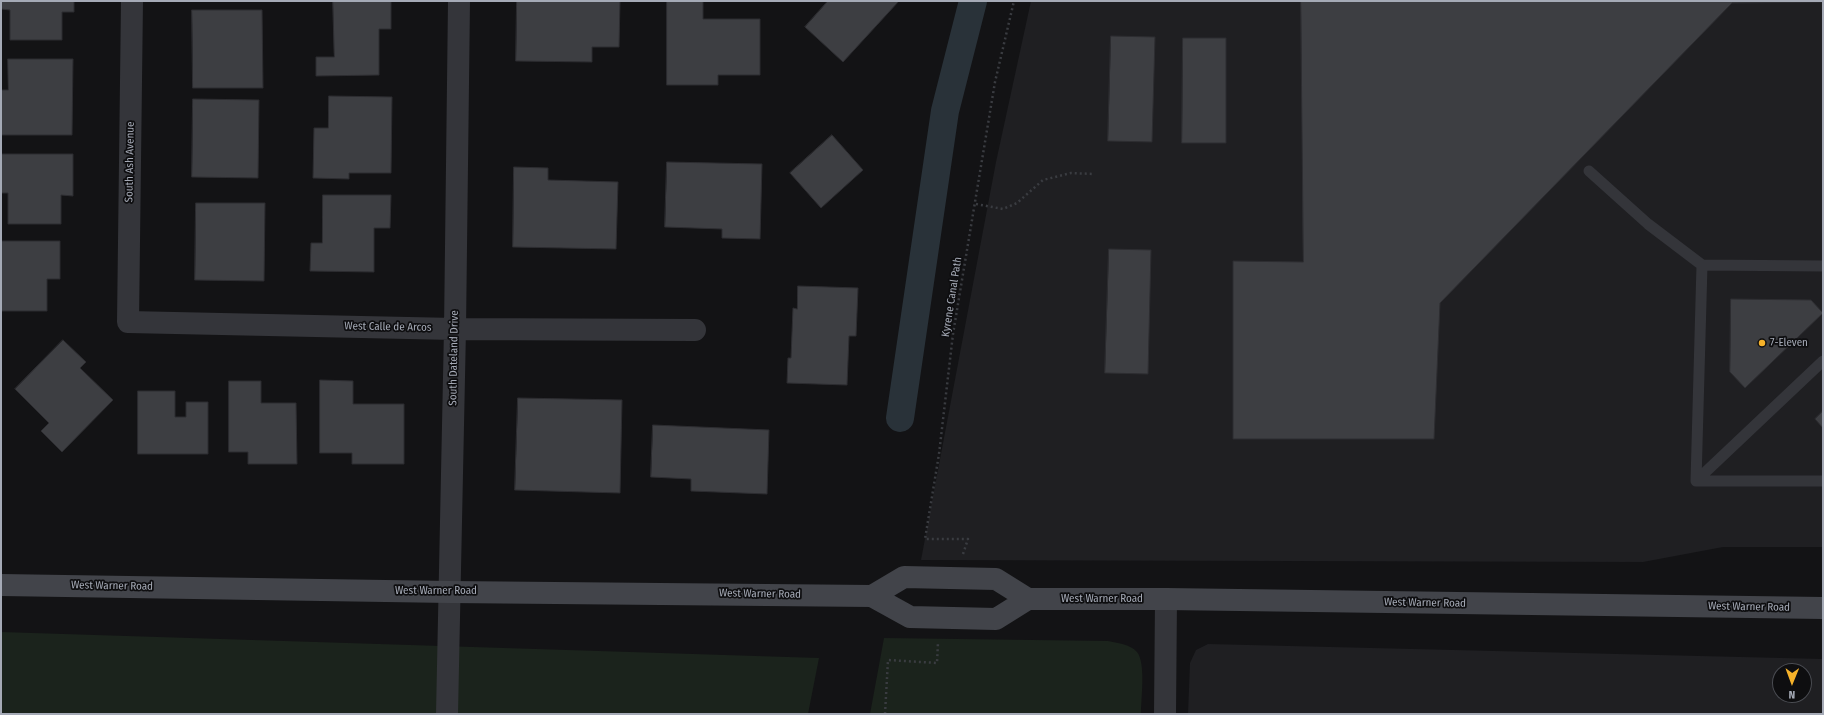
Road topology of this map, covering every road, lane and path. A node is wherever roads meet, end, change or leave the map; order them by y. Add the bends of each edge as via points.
1 (132, 1) edge
2 (459, 1) edge
3 (1014, 1) edge
4 (1589, 171) dead end
5 (1094, 174) dead end
6 (976, 204) junction
7 (1702, 265) junction
8 (1823, 266) edge
9 (128, 322) joint
10 (455, 329) junction
11 (695, 330) dead end
12 (1823, 361) edge
13 (1696, 481) junction
14 (1823, 481) edge
15 (963, 555) dead end
16 (1, 584) edge
17 (450, 592) junction
18 (872, 596) junction
19 (1028, 599) junction
20 (1166, 599) junction
21 (1823, 608) edge
22 (937, 644) dead end
23 (447, 714) edge
24 (885, 714) edge
25 (1165, 714) edge

1 - 9 street, South Ash Avenue
2 - 10 street, South Dateland Drive
3 - 6 path, Kyrene Canal Path via 995,82
4 - 7 lane via 1648,224
5 - 6 path via 1072,173 1043,180 1017,203 1003,209
6 - 15 path, Kyrene Canal Path via 953,334 926,539 968,539
7 - 8 lane
7 - 13 lane
9 - 10 street, West Calle de Arcos
10 - 11 street, West Calle de Arcos
10 - 17 street, South Dateland Drive
12 - 13 lane
13 - 14 lane
16 - 17 main road, West Warner Road
17 - 18 main road, West Warner Road
17 - 23 street, South Dateland Drive
18 - 19 main road via 904,577 996,579
18 - 19 main road, West Warner Road via 910,617 996,619
19 - 20 main road, West Warner Road
20 - 21 main road, West Warner Road
20 - 25 street
22 - 24 path via 937,663 888,660

